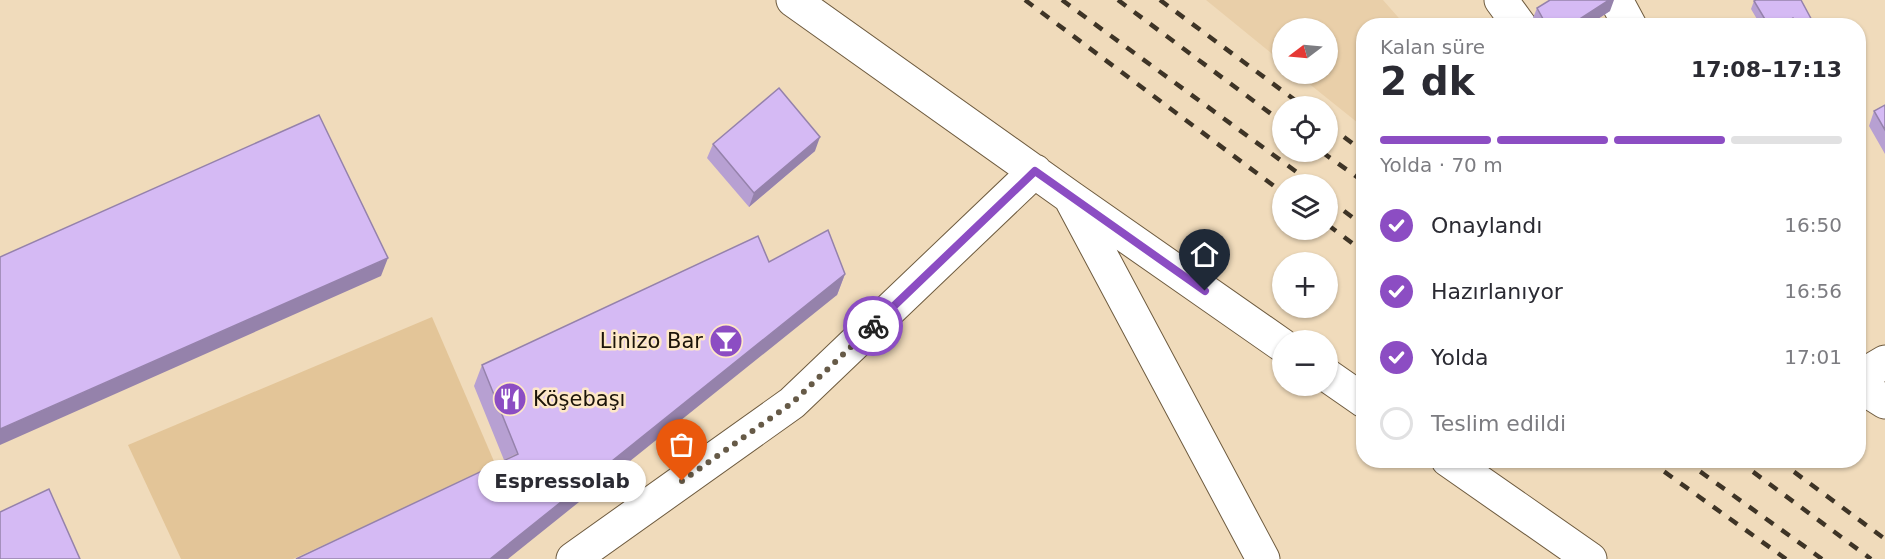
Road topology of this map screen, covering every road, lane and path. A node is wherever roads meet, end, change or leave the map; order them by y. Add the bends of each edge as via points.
1 (794, 0) edge
2 (1501, 0) edge
3 (1514, 18) edge
4 (1035, 171) junction
5 (1070, 197) junction
6 (1272, 338) edge
7 (1885, 362) edge
8 (1866, 373) edge
9 (1338, 383) edge
10 (1866, 390) edge
11 (1356, 396) edge
12 (1885, 402) edge
13 (1459, 468) edge
14 (573, 559) edge
15 (1263, 559) edge
16 (1590, 559) edge

1 - 4 street
2 - 3 street
4 - 5 street
4 - 14 street via 792,403
5 - 6 street
5 - 15 street
7 - 8 street
9 - 11 street
10 - 12 street
13 - 16 street

